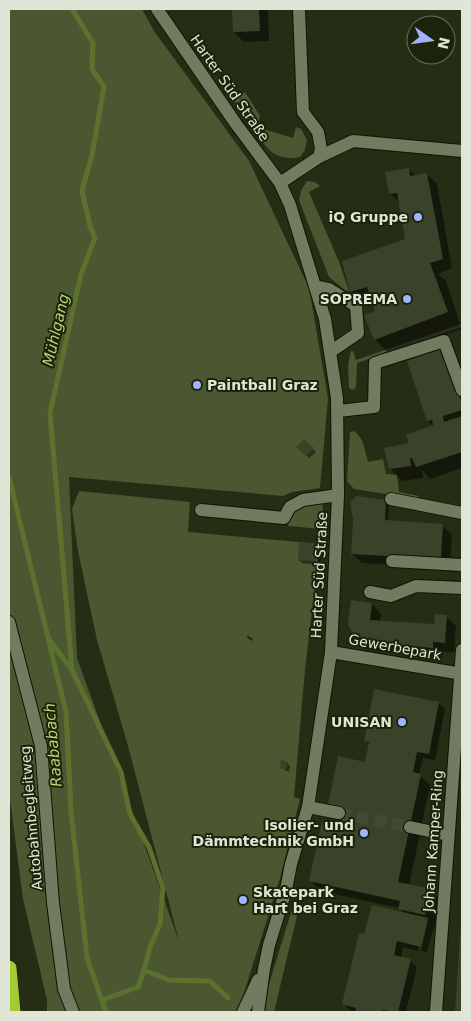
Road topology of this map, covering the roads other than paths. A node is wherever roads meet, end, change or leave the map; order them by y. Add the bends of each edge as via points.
1 (157, 9) edge
2 (299, 9) edge
3 (462, 151) edge
4 (319, 157) junction
5 (280, 183) junction
6 (315, 286) junction
7 (330, 352) junction
8 (462, 390) edge
9 (338, 411) junction
10 (338, 495) junction
11 (391, 499) dead end
12 (201, 510) dead end
13 (462, 513) edge
14 (392, 561) dead end
15 (462, 565) edge
16 (462, 588) edge
17 (370, 592) dead end
18 (9, 622) edge
19 (462, 650) edge
20 (331, 652) junction
21 (461, 674) edge
22 (308, 807) junction
23 (339, 813) tunnel mouth
24 (410, 828) tunnel mouth
25 (448, 835) junction
26 (9, 968) edge
27 (264, 969) junction
28 (13, 1012) edge
29 (73, 1012) edge
30 (244, 1012) edge
31 (258, 1012) edge
32 (436, 1012) edge

1 - 5 street, Harter Süd Straße
2 - 4 street via 303,112 318,132
3 - 4 street via 353,141
4 - 5 street
5 - 6 street, Harter Süd Straße
6 - 7 street, Harter Süd Straße
6 - 7 street via 329,289 356,306 358,333
7 - 9 street, Harter Süd Straße
8 - 9 street via 444,341 375,363 374,407
9 - 10 street, Harter Süd Straße
10 - 12 street via 303,500 290,507 284,518
10 - 20 street, Harter Süd Straße
11 - 13 street
14 - 15 street
16 - 17 street via 416,586 391,596
18 - 29 street, Autobahnbegleitweg via 41,746 53,904 64,989
19 - 21 street, Gewerbepark
20 - 21 street, Gewerbepark
20 - 22 street, Harter Süd Straße
21 - 25 street, Johann Kamper-Ring
22 - 23 street
22 - 27 street, Harter Süd Straße
24 - 25 street
25 - 32 street, Johann Kamper-Ring
26 - 28 highway
27 - 30 street, Harter Süd Straße
27 - 31 street, Harter Süd Straße

